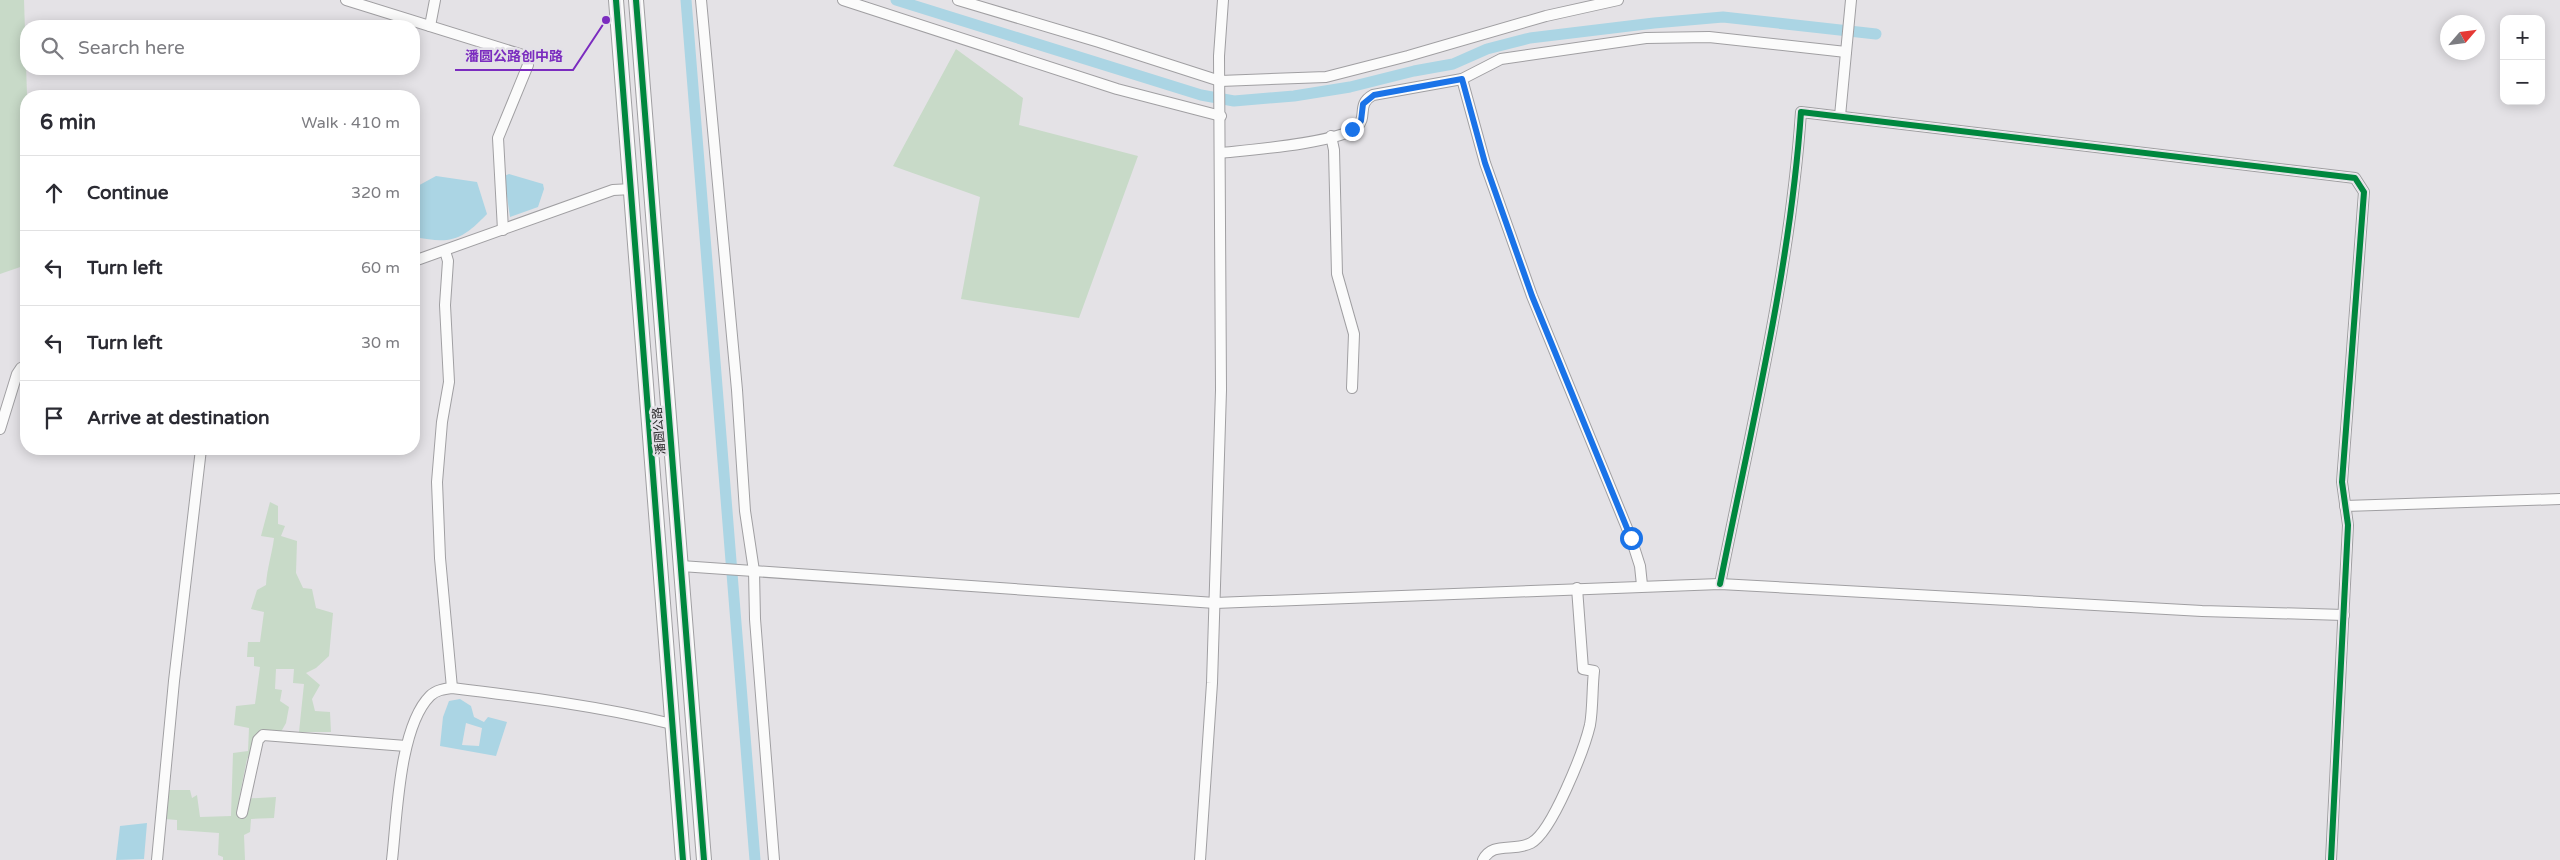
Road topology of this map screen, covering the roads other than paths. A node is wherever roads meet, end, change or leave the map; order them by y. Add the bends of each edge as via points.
1 (346, 0) edge
2 (435, 0) edge
3 (616, 0) edge
4 (636, 0) edge
5 (701, 0) edge
6 (843, 0) edge
7 (958, 0) edge
8 (1223, 0) edge
9 (1618, 0) edge
10 (1851, 0) edge
11 (411, 20) edge
12 (420, 23) edge
13 (430, 26) junction
14 (1846, 52) junction
15 (1462, 79) junction
16 (1220, 84) junction
17 (1221, 115) junction
18 (1840, 116) junction
19 (1331, 136) junction
20 (1221, 153) junction
21 (632, 189) junction
22 (503, 230) junction
23 (445, 252) junction
24 (420, 259) edge
25 (20, 368) edge
26 (1352, 388) dead end
27 (0, 429) edge
28 (200, 455) edge
29 (2560, 499) edge
30 (2345, 506) junction
31 (681, 566) junction
32 (752, 570) junction
33 (1720, 584) junction
34 (1642, 585) junction
35 (1576, 588) junction
36 (1215, 603) junction
37 (2344, 615) junction
38 (452, 688) junction
39 (672, 724) junction
40 (406, 746) junction
41 (242, 813) dead end
42 (157, 860) edge
43 (392, 860) edge
44 (683, 860) edge
45 (704, 860) edge
46 (774, 860) edge
47 (1200, 860) edge
48 (1483, 860) edge
49 (2331, 860) edge

1 - 11 street
2 - 13 street
3 - 21 main road, 潘圆公路
4 - 31 main road, 潘圆公路
5 - 32 street
6 - 17 street via 1117,89
7 - 16 street via 1099,42
8 - 16 street
9 - 16 street via 1546,16 1326,77
10 - 14 street
12 - 13 street
13 - 22 street via 526,56 528,65 498,138
14 - 15 street via 1709,37 1646,38 1501,59
14 - 18 street
15 - 19 street via 1374,95 1363,104 1361,121 1357,126
15 - 34 street via 1485,163 1526,278 1631,538
16 - 17 street
17 - 20 street
18 - 30 street via 2355,178 2364,192 2342,482
18 - 33 street via 1801,112 1797,177 1784,263
19 - 20 street
19 - 26 street via 1337,274 1354,334
20 - 36 street via 1221,390
21 - 22 street via 613,190
21 - 39 main road, 潘圆公路
22 - 23 street
23 - 24 street
23 - 38 street via 448,262 444,305 449,382 436,482
25 - 27 street
28 - 42 street
29 - 30 street
30 - 37 street via 2348,525
31 - 32 street
31 - 45 main road, 潘圆公路
32 - 36 street
32 - 46 street
33 - 34 street
33 - 37 street via 2202,611
34 - 35 street
35 - 36 street
35 - 48 street via 1583,669 1594,671 1590,725 1567,786 1541,834 1532,843 1496,848 1486,853
36 - 47 street
37 - 49 street
38 - 39 street via 604,708
38 - 40 street via 440,689 430,696 416,718
39 - 44 main road, 潘圆公路
40 - 41 street via 263,734 258,740
40 - 43 street

